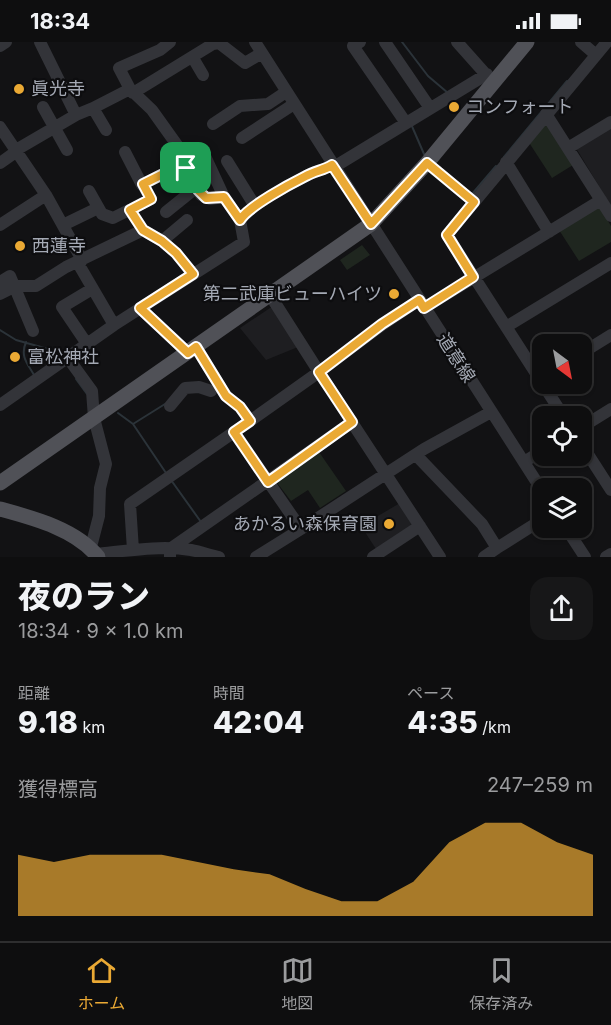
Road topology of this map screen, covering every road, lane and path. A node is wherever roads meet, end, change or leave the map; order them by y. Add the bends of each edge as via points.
1 (6, 42) edge
2 (40, 42) edge
3 (170, 42) edge
4 (255, 42) edge
5 (360, 42) edge
6 (385, 42) edge
7 (457, 42) edge
8 (527, 42) edge
9 (581, 42) edge
10 (607, 42) edge
11 (0, 46) edge
12 (262, 53) junction
13 (596, 55) junction
14 (193, 58) junction
15 (203, 75) dead end
16 (490, 78) junction
17 (131, 91) junction
18 (286, 92) junction
19 (294, 104) junction
20 (43, 107) dead end
21 (93, 108) junction
22 (430, 108) junction
23 (546, 114) junction
24 (76, 115) junction
25 (611, 122) edge
26 (406, 123) junction
27 (213, 124) dead end
28 (0, 127) edge
29 (54, 127) junction
30 (106, 130) dead end
31 (242, 138) dead end
32 (571, 147) junction
33 (16, 150) junction
34 (67, 150) dead end
35 (125, 152) dead end
36 (205, 156) dead end
37 (227, 161) dead end
38 (506, 162) junction
39 (0, 163) edge
40 (427, 163) junction
41 (333, 166) junction
42 (186, 168) junction
43 (143, 184) junction
44 (197, 187) junction
45 (89, 191) dead end
46 (46, 195) junction
47 (224, 197) junction
48 (601, 200) junction
49 (474, 202) junction
50 (255, 206) junction
51 (98, 208) junction
52 (130, 210) junction
53 (166, 212) dead end
54 (611, 216) edge
55 (187, 220) dead end
56 (240, 220) junction
57 (371, 224) junction
58 (0, 225) edge
59 (63, 225) junction
60 (143, 230) junction
61 (549, 232) junction
62 (162, 241) junction
63 (81, 260) junction
64 (611, 263) edge
65 (193, 274) junction
66 (473, 277) junction
67 (0, 282) edge
68 (13, 287) junction
69 (92, 289) junction
70 (0, 294) edge
71 (270, 295) junction
72 (421, 304) junction
73 (140, 308) junction
74 (114, 325) junction
75 (506, 327) junction
76 (33, 331) dead end
77 (611, 335) edge
78 (87, 344) junction
79 (592, 346) edge
80 (192, 350) junction
81 (65, 360) junction
82 (532, 365) edge
83 (319, 372) junction
84 (211, 390) dead end
85 (0, 405) edge
86 (170, 406) dead end
87 (611, 409) edge
88 (491, 412) junction
89 (94, 418) junction
90 (250, 421) junction
91 (592, 421) edge
92 (352, 422) junction
93 (234, 432) junction
94 (416, 455) junction
95 (532, 457) edge
96 (592, 461) edge
97 (524, 462) junction
98 (386, 474) junction
99 (534, 478) edge
100 (268, 482) junction
101 (0, 483) edge
102 (611, 490) edge
103 (0, 509) edge
104 (420, 526) junction
105 (532, 526) edge
106 (301, 529) junction
107 (573, 538) edge
108 (497, 548) junction
109 (133, 550) junction
110 (94, 553) edge
111 (170, 553) edge
112 (611, 554) edge
113 (219, 557) edge
114 (256, 557) edge
115 (373, 557) edge
116 (440, 557) edge
117 (484, 557) edge
118 (585, 557) edge
119 (606, 557) edge

1 - 11 street
2 - 24 street
3 - 17 street via 119,68
4 - 12 street, 道意線
5 - 26 street via 353,46
6 - 22 street
7 - 16 street
8 - 16 main road
9 - 13 street
10 - 13 street
12 - 14 street via 245,63 219,43
12 - 18 street, 道意線
13 - 23 street
14 - 15 street
14 - 17 street
16 - 22 street
16 - 40 main road
17 - 21 street
17 - 42 street via 152,110 187,160
18 - 19 street, 道意線
18 - 27 street via 268,104 240,106
19 - 31 street
19 - 41 street, 道意線
20 - 29 street
21 - 24 street
21 - 30 street
22 - 26 street
23 - 32 street
23 - 38 street
24 - 29 street
25 - 32 street
26 - 41 street
28 - 33 street
29 - 33 street
29 - 34 street
32 - 48 street
33 - 39 street
33 - 46 street
35 - 43 street
36 - 47 street
37 - 50 street
38 - 49 street
38 - 61 street
40 - 49 street
40 - 57 main road
41 - 50 street via 309,174
41 - 57 street, 道意線
42 - 43 street
42 - 44 street
43 - 52 street via 151,199
44 - 47 street via 206,198
44 - 53 street
45 - 51 street
46 - 58 street
46 - 59 street
47 - 56 street
48 - 54 street
48 - 61 street
49 - 66 street via 447,235
50 - 56 street
51 - 52 street via 112,218
51 - 59 street
52 - 60 street
55 - 62 street
56 - 65 street via 244,242
57 - 71 main road
57 - 72 street, 道意線
59 - 63 street
60 - 62 street
60 - 63 street
61 - 66 street
62 - 65 street
63 - 68 street via 36,286
63 - 69 street via 79,265
64 - 75 street
65 - 73 street
66 - 72 street
66 - 75 street
67 - 68 street via 10,276
68 - 70 street
68 - 76 street
69 - 74 street
69 - 78 street via 62,307
71 - 80 main road
71 - 83 street
72 - 83 street via 382,324
72 - 88 street, 道意線
73 - 74 street
73 - 80 street
74 - 78 street
75 - 82 street
77 - 79 street
78 - 81 street
80 - 89 main road
80 - 90 street
81 - 85 street
81 - 89 street via 92,397
83 - 90 street
83 - 92 street
84 - 86 street via 185,388
87 - 91 street
88 - 94 street
88 - 97 street, 道意線
89 - 101 main road
89 - 110 street via 106,464 92,543
90 - 93 street
92 - 98 street
92 - 100 street
93 - 100 street
93 - 109 street via 130,504
94 - 98 street
94 - 108 street via 482,524
95 - 97 street
96 - 102 street
97 - 99 street, 道意線
98 - 104 street
98 - 106 street
100 - 106 street
100 - 111 street
103 - 110 main road via 31,517 75,537
104 - 115 street
104 - 116 street
105 - 108 street
106 - 114 street
107 - 118 street
108 - 117 street
109 - 110 street
109 - 111 street
111 - 113 street via 191,550
112 - 119 street

